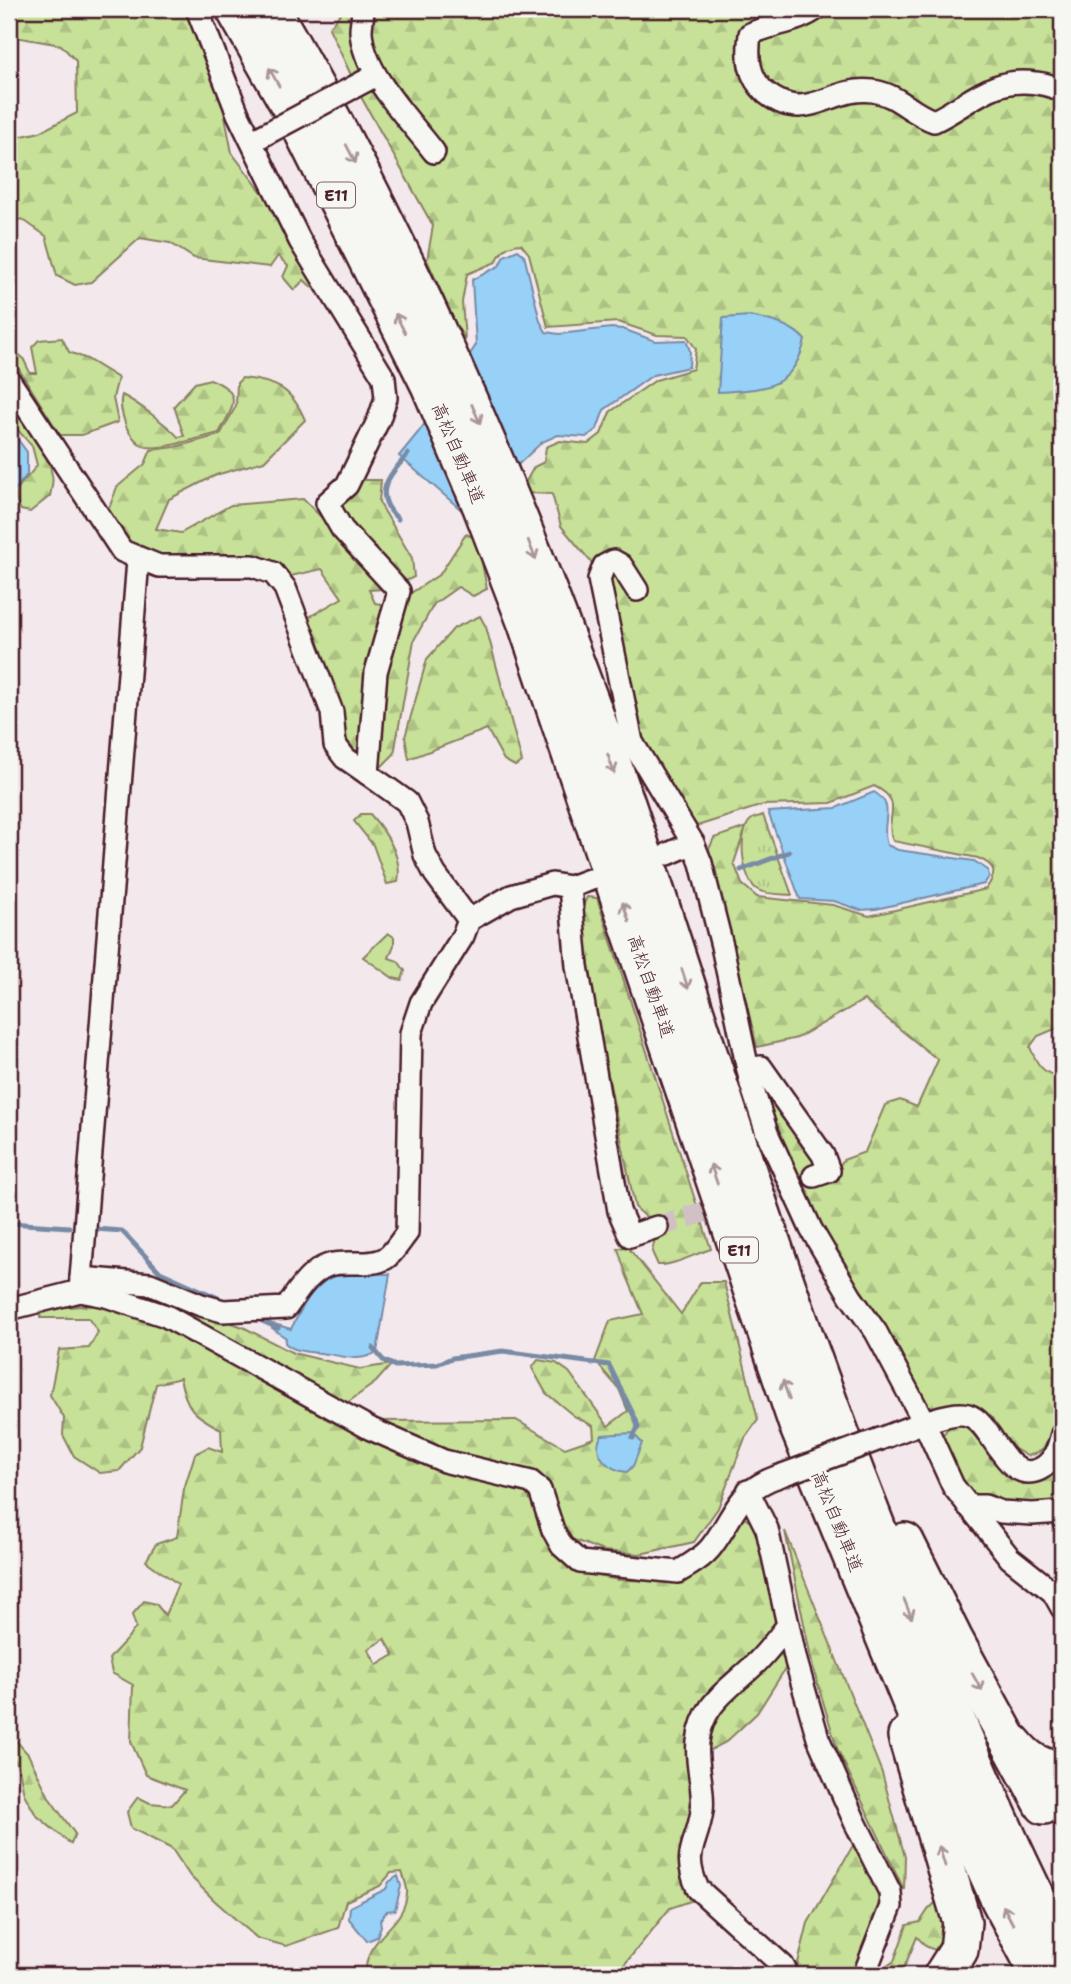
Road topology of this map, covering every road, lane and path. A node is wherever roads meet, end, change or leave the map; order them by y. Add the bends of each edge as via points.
1 (197, 9) edge
2 (235, 9) edge
3 (271, 9) edge
4 (363, 9) edge
5 (816, 9) edge
6 (372, 77) junction
7 (1062, 90) edge
8 (256, 140) junction
9 (434, 152) dead end
10 (9, 380) edge
11 (495, 497) junction
12 (138, 560) junction
13 (637, 590) dead end
14 (369, 774) junction
15 (693, 843) junction
16 (668, 854) dead end
17 (469, 920) junction
18 (748, 1069) junction
19 (814, 1176) dead end
20 (756, 1197) junction
21 (657, 1227) tunnel mouth
22 (80, 1284) junction
23 (9, 1309) edge
24 (924, 1422) junction
25 (798, 1425) junction
26 (1062, 1434) edge
27 (748, 1491) junction
28 (968, 1506) junction
29 (1062, 1511) edge
30 (1062, 1608) edge
31 (788, 1625) junction
32 (1004, 1731) junction
33 (1062, 1770) edge
34 (1044, 1805) dead end
35 (1062, 1948) edge
36 (788, 1975) edge
37 (864, 1975) edge
38 (943, 1975) edge
39 (1040, 1975) edge

1 - 8 street
11 -> 2 highway, 高松自動車道 / E11 via 429,385 299,123
3 -> 11 highway, 高松自動車道 / E11 via 321,96 449,352
4 - 6 street via 361,31
5 - 7 street via 750,34 750,70 758,85 791,107 870,90 888,94 934,121 988,88 1010,81
6 - 8 street, bridge
6 - 9 street
8 - 14 street via 300,241 384,378 386,398 379,419 347,485 327,503 342,529 399,591 376,672
10 - 12 street via 109,535 122,551
11 -> 20 highway, 高松自動車道 / E11 via 589,700
25 -> 11 highway, 高松自動車道 / E11 via 536,650
12 - 14 street via 159,566 253,566 273,573 285,588 332,712 335,746
12 - 22 street
13 - 15 street via 621,565 614,561 604,566 599,579 632,742
14 - 17 street via 407,802 425,855
15 - 16 street
15 - 18 street via 722,946
17 - 21 street via 511,895 552,884 579,883 577,966 619,1211 630,1236
17 - 22 street via 421,1003 411,1033 407,1233 388,1257 323,1267 306,1280 286,1308 223,1311 150,1284
18 - 19 street via 761,1067 823,1155 829,1171
18 - 24 street via 767,1133 811,1229 876,1332
20 -> 32 highway via 885,1503
20 -> 35 highway, 高松自動車道 / E11 via 909,1612
22 - 23 street
22 - 27 street via 166,1316 371,1429 443,1461 531,1482 540,1490 552,1530 580,1562 678,1573 711,1548
24 - 26 street via 968,1415 979,1422 1012,1465 1022,1470 1048,1465
24 - 27 street, bridge via 765,1480
24 - 28 street via 946,1475
38 -> 25 highway via 958,1950 962,1922 899,1707 819,1502
39 -> 25 highway, 高松自動車道 / E11 via 1000,1899 915,1711
27 - 31 street via 767,1529
28 - 29 street via 1032,1514
28 - 30 street via 1010,1558 1053,1592
31 - 36 street via 703,1717 697,1743 702,1811 690,1853 690,1872 698,1889
31 - 37 street via 818,1738 890,1892 891,1906
32 - 33 highway via 1032,1762 1048,1770
32 - 34 highway

